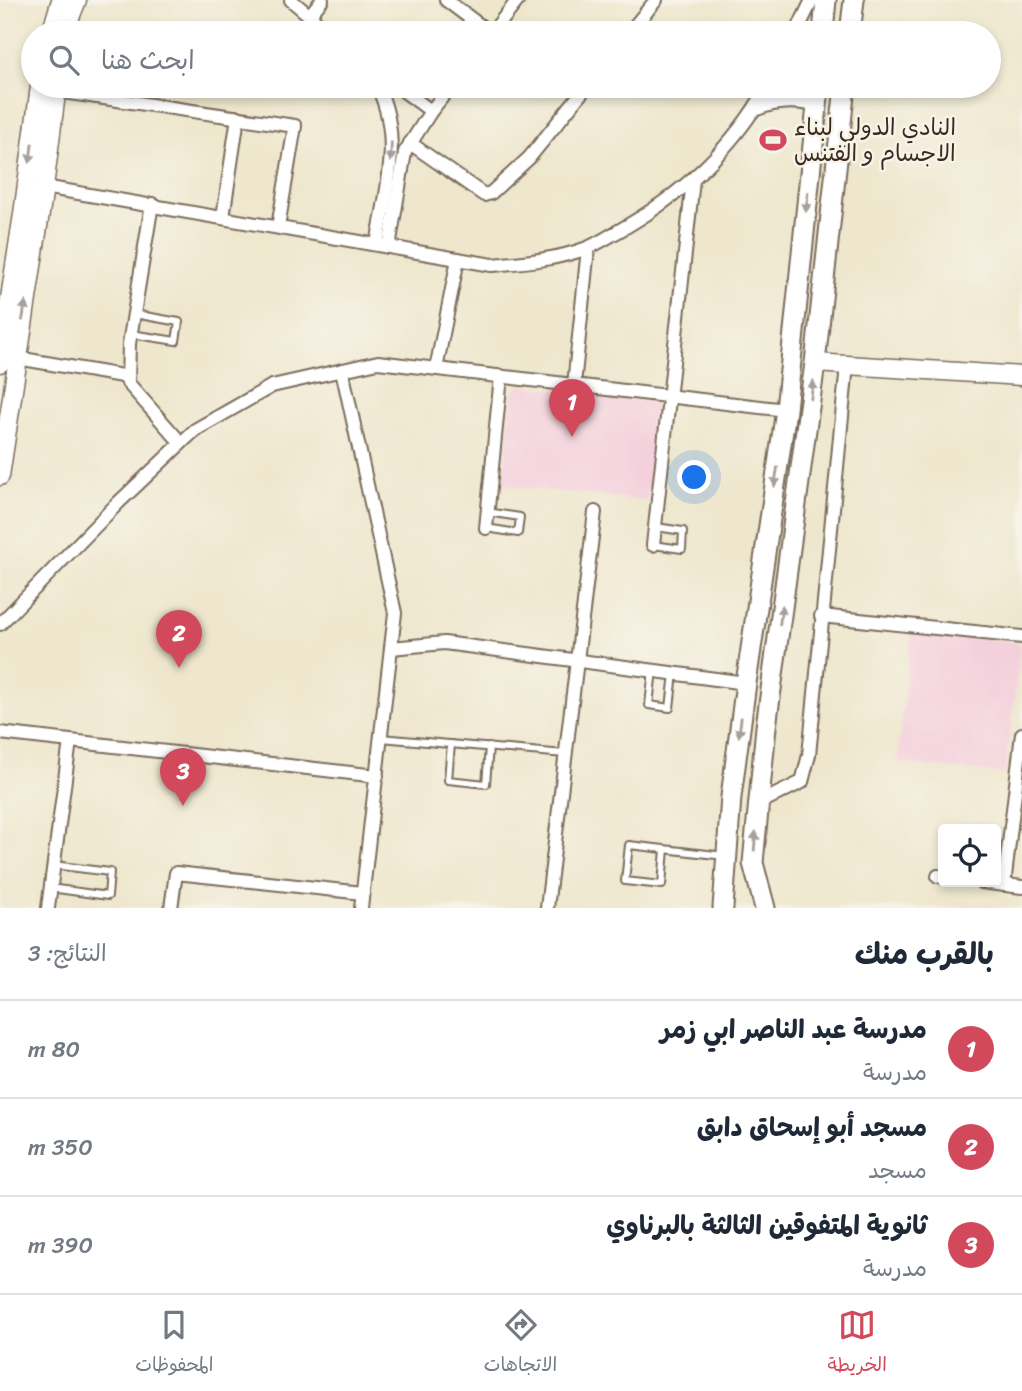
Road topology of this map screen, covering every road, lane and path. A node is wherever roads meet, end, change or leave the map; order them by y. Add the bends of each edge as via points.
1 (61, 0) edge
2 (77, 0) edge
3 (291, 0) edge
4 (322, 0) edge
5 (446, 0) edge
6 (518, 0) edge
7 (656, 0) edge
8 (812, 0) edge
9 (825, 0) edge
10 (854, 0) edge
11 (309, 16) junction
12 (55, 21) edge
13 (69, 21) edge
14 (315, 21) edge
15 (475, 21) edge
16 (501, 21) edge
17 (639, 21) edge
18 (802, 21) edge
19 (824, 21) edge
20 (851, 21) edge
21 (49, 98) edge
22 (50, 98) edge
23 (120, 98) edge
24 (382, 98) edge
25 (413, 98) edge
26 (441, 98) edge
27 (577, 98) edge
28 (762, 98) edge
29 (818, 98) edge
30 (844, 98) edge
31 (817, 106) junction
32 (755, 110) junction
33 (431, 111) junction
34 (238, 117) junction
35 (410, 143) junction
36 (693, 180) junction
37 (44, 187) junction
38 (152, 204) junction
39 (223, 217) junction
40 (278, 227) junction
41 (383, 246) junction
42 (588, 248) junction
43 (458, 259) junction
44 (134, 314) junction
45 (130, 334) junction
46 (8, 360) edge
47 (816, 363) junction
48 (847, 365) junction
49 (436, 369) junction
50 (342, 370) junction
51 (501, 376) junction
52 (1022, 376) edge
53 (128, 377) junction
54 (574, 385) junction
55 (668, 396) junction
56 (786, 410) junction
57 (181, 443) junction
58 (0, 476) edge
59 (488, 512) junction
60 (595, 512) dead end
61 (655, 527) junction
62 (485, 528) joint
63 (653, 545) joint
64 (821, 615) junction
65 (0, 624) edge
66 (1022, 637) edge
67 (391, 648) junction
68 (578, 660) junction
69 (653, 670) junction
70 (674, 673) junction
71 (746, 682) junction
72 (0, 733) edge
73 (1022, 734) edge
74 (381, 737) junction
75 (70, 741) junction
76 (451, 744) junction
77 (489, 747) junction
78 (567, 754) junction
79 (377, 776) junction
80 (759, 803) junction
81 (665, 849) junction
82 (727, 856) junction
83 (53, 865) junction
84 (1001, 885) edge
85 (1004, 885) junction
86 (1022, 887) edge
87 (50, 888) junction
88 (363, 893) junction
89 (48, 908) edge
90 (172, 908) edge
91 (361, 908) edge
92 (547, 908) edge
93 (723, 908) edge
94 (765, 908) edge

1 - 12 main road
2 - 13 main road
3 - 11 street
4 - 11 street
5 - 15 street
6 - 16 street
7 - 17 street
8 - 18 street
9 - 19 main road
10 - 20 main road
11 - 14 street
21 -> 46 main road via 23,214
22 - 37 main road
23 - 34 street
24 -> 41 street via 392,146
25 - 33 street
26 - 33 street
27 - 35 street via 529,158 484,195
28 - 32 street
29 - 31 main road
30 - 47 main road
31 - 32 street via 789,102
31 -> 56 main road
32 - 36 street
33 - 35 street
34 - 39 street
34 - 40 street via 295,125
35 - 41 street
36 - 42 street
36 - 55 street
37 - 38 street
46 -> 37 main road
38 - 39 street
38 - 44 street
39 - 40 street
40 - 41 street
41 - 43 street
42 - 43 street via 543,261 492,265
42 - 54 street
43 - 49 street
44 - 45 street
44 - 45 lane via 179,322 176,341
45 - 53 street
46 - 53 street
46 - 58 main road
47 - 48 main road
80 -> 47 main road
48 - 52 main road
48 - 64 street
49 - 50 street via 378,362
49 - 51 street
50 - 57 street via 272,386 195,430
50 - 67 street via 395,613
51 - 54 street
51 - 59 street
53 - 57 street via 128,383
54 - 55 street
55 - 56 street
55 - 61 street
56 -> 71 main road
57 - 65 street
59 - 62 street
59 - 62 lane via 520,517 519,533
60 - 68 street
61 - 63 street
61 - 63 lane via 683,531 682,549
64 - 66 street
64 - 80 street via 809,755 802,782
67 - 68 street via 444,643
67 - 74 street
68 - 69 street
68 - 78 street
69 - 70 street
69 - 70 lane via 649,705 670,708
70 - 71 street
71 -> 82 main road
72 - 75 street
73 - 85 street
74 - 76 lane
74 - 79 street
75 - 79 street
75 - 83 street
76 - 77 lane
76 - 77 lane via 449,780 486,784
77 - 78 lane
78 - 92 street
79 - 88 street
94 -> 80 main road via 753,863
81 - 81 lane via 629,845 625,881 662,885
81 - 82 lane
82 - 93 main road
83 - 87 street
83 - 87 lane via 110,872 108,896
84 - 85 street
85 - 86 street
87 - 89 street
88 - 90 street via 176,873
88 - 91 street

